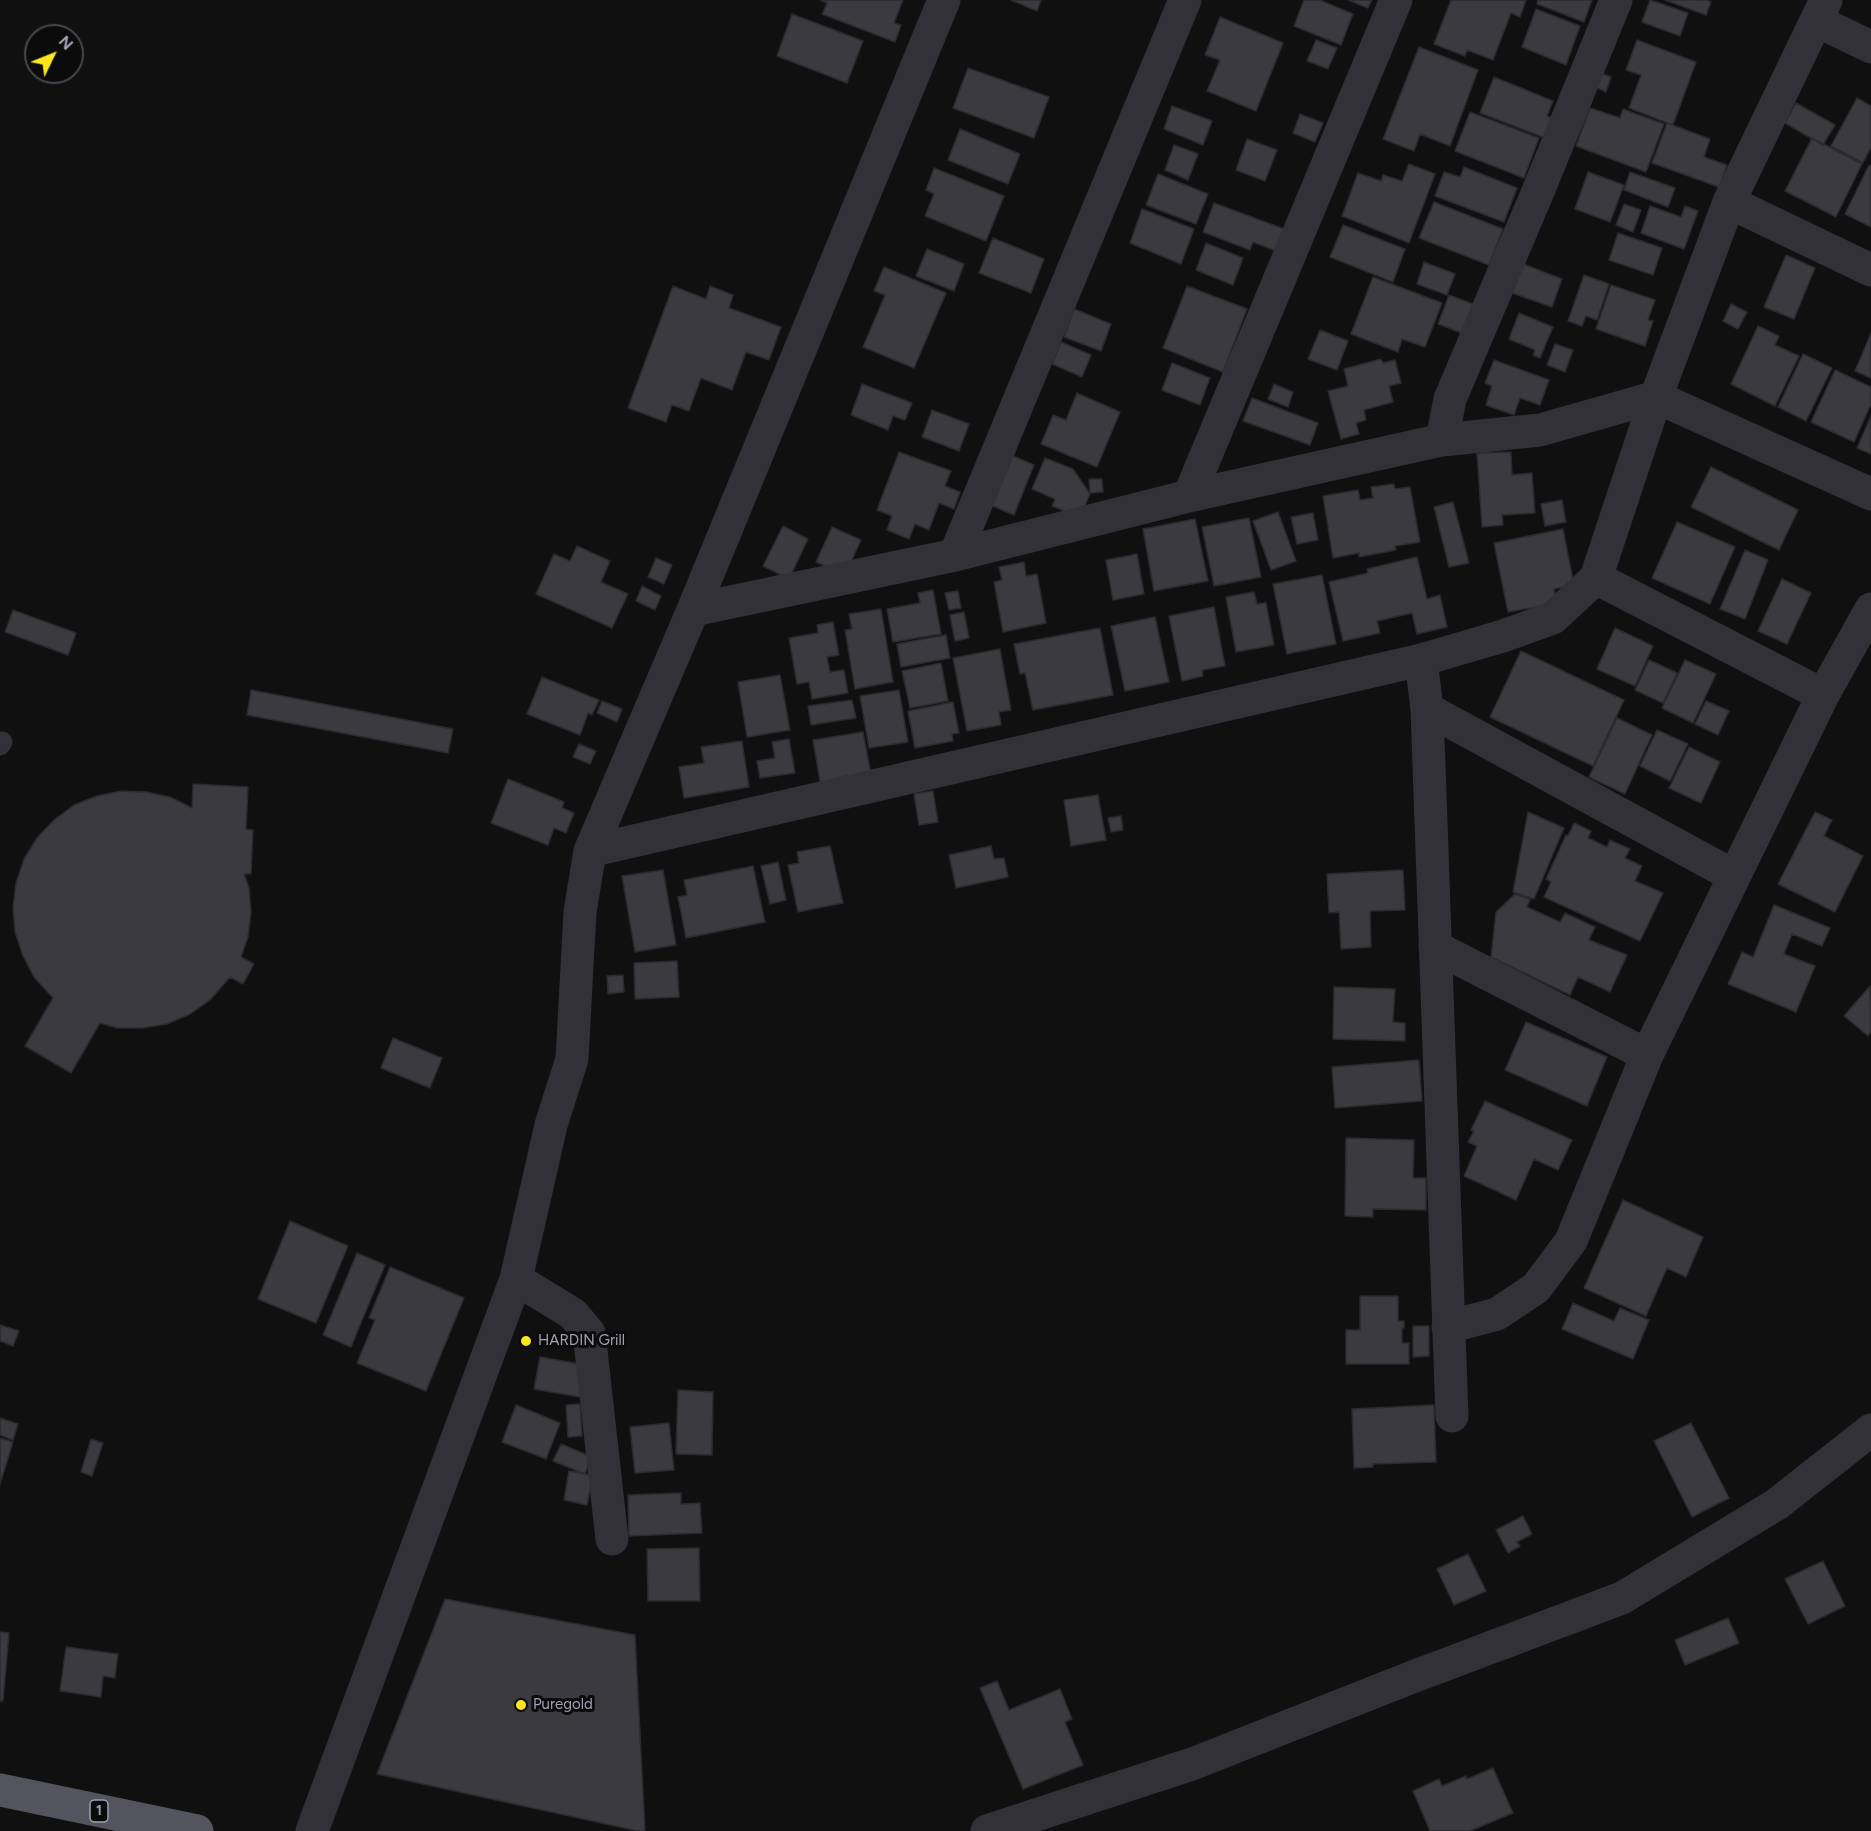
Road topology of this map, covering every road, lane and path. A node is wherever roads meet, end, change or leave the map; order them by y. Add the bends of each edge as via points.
1 (944, 0) edge
2 (1185, 0) edge
3 (1396, 0) edge
4 (1616, 0) edge
5 (1822, 11) edge
6 (1871, 47) edge
7 (1729, 202) junction
8 (1871, 270) edge
9 (1656, 397) junction
10 (1442, 440) junction
11 (1871, 494) edge
12 (1189, 496) junction
13 (955, 555) junction
14 (1596, 578) junction
15 (1871, 609) edge
16 (693, 610) junction
17 (1421, 660) junction
18 (1822, 696) junction
19 (1427, 709) junction
20 (590, 851) junction
21 (1734, 876) junction
22 (1435, 948) junction
23 (1647, 1055) junction
24 (516, 1279) junction
25 (1448, 1327) junction
26 (1452, 1416) dead end
27 (1871, 1430) edge
28 (612, 1539) dead end
29 (0, 1790) edge
30 (198, 1831) edge
31 (312, 1831) edge
32 (987, 1831) edge

1 - 16 street
2 - 13 street
3 - 12 street
4 - 10 street via 1450,399
5 - 6 street
5 - 7 street
7 - 8 street
7 - 9 street
9 - 10 street via 1540,430
9 - 11 street
9 - 14 street
10 - 12 street
12 - 13 street
13 - 16 street
14 - 17 street via 1553,618
14 - 18 street
15 - 18 street
16 - 20 street
17 - 19 street
17 - 20 street
18 - 21 street
19 - 21 street
19 - 22 street
20 - 24 street via 580,912 572,1059 551,1125
21 - 23 street
22 - 23 street
22 - 25 street
23 - 25 street via 1571,1241 1536,1288 1497,1314
24 - 28 street via 573,1314 589,1333
24 - 31 street
25 - 26 street
27 - 32 street via 1777,1504 1622,1598 1192,1764
29 - 30 highway, 1

